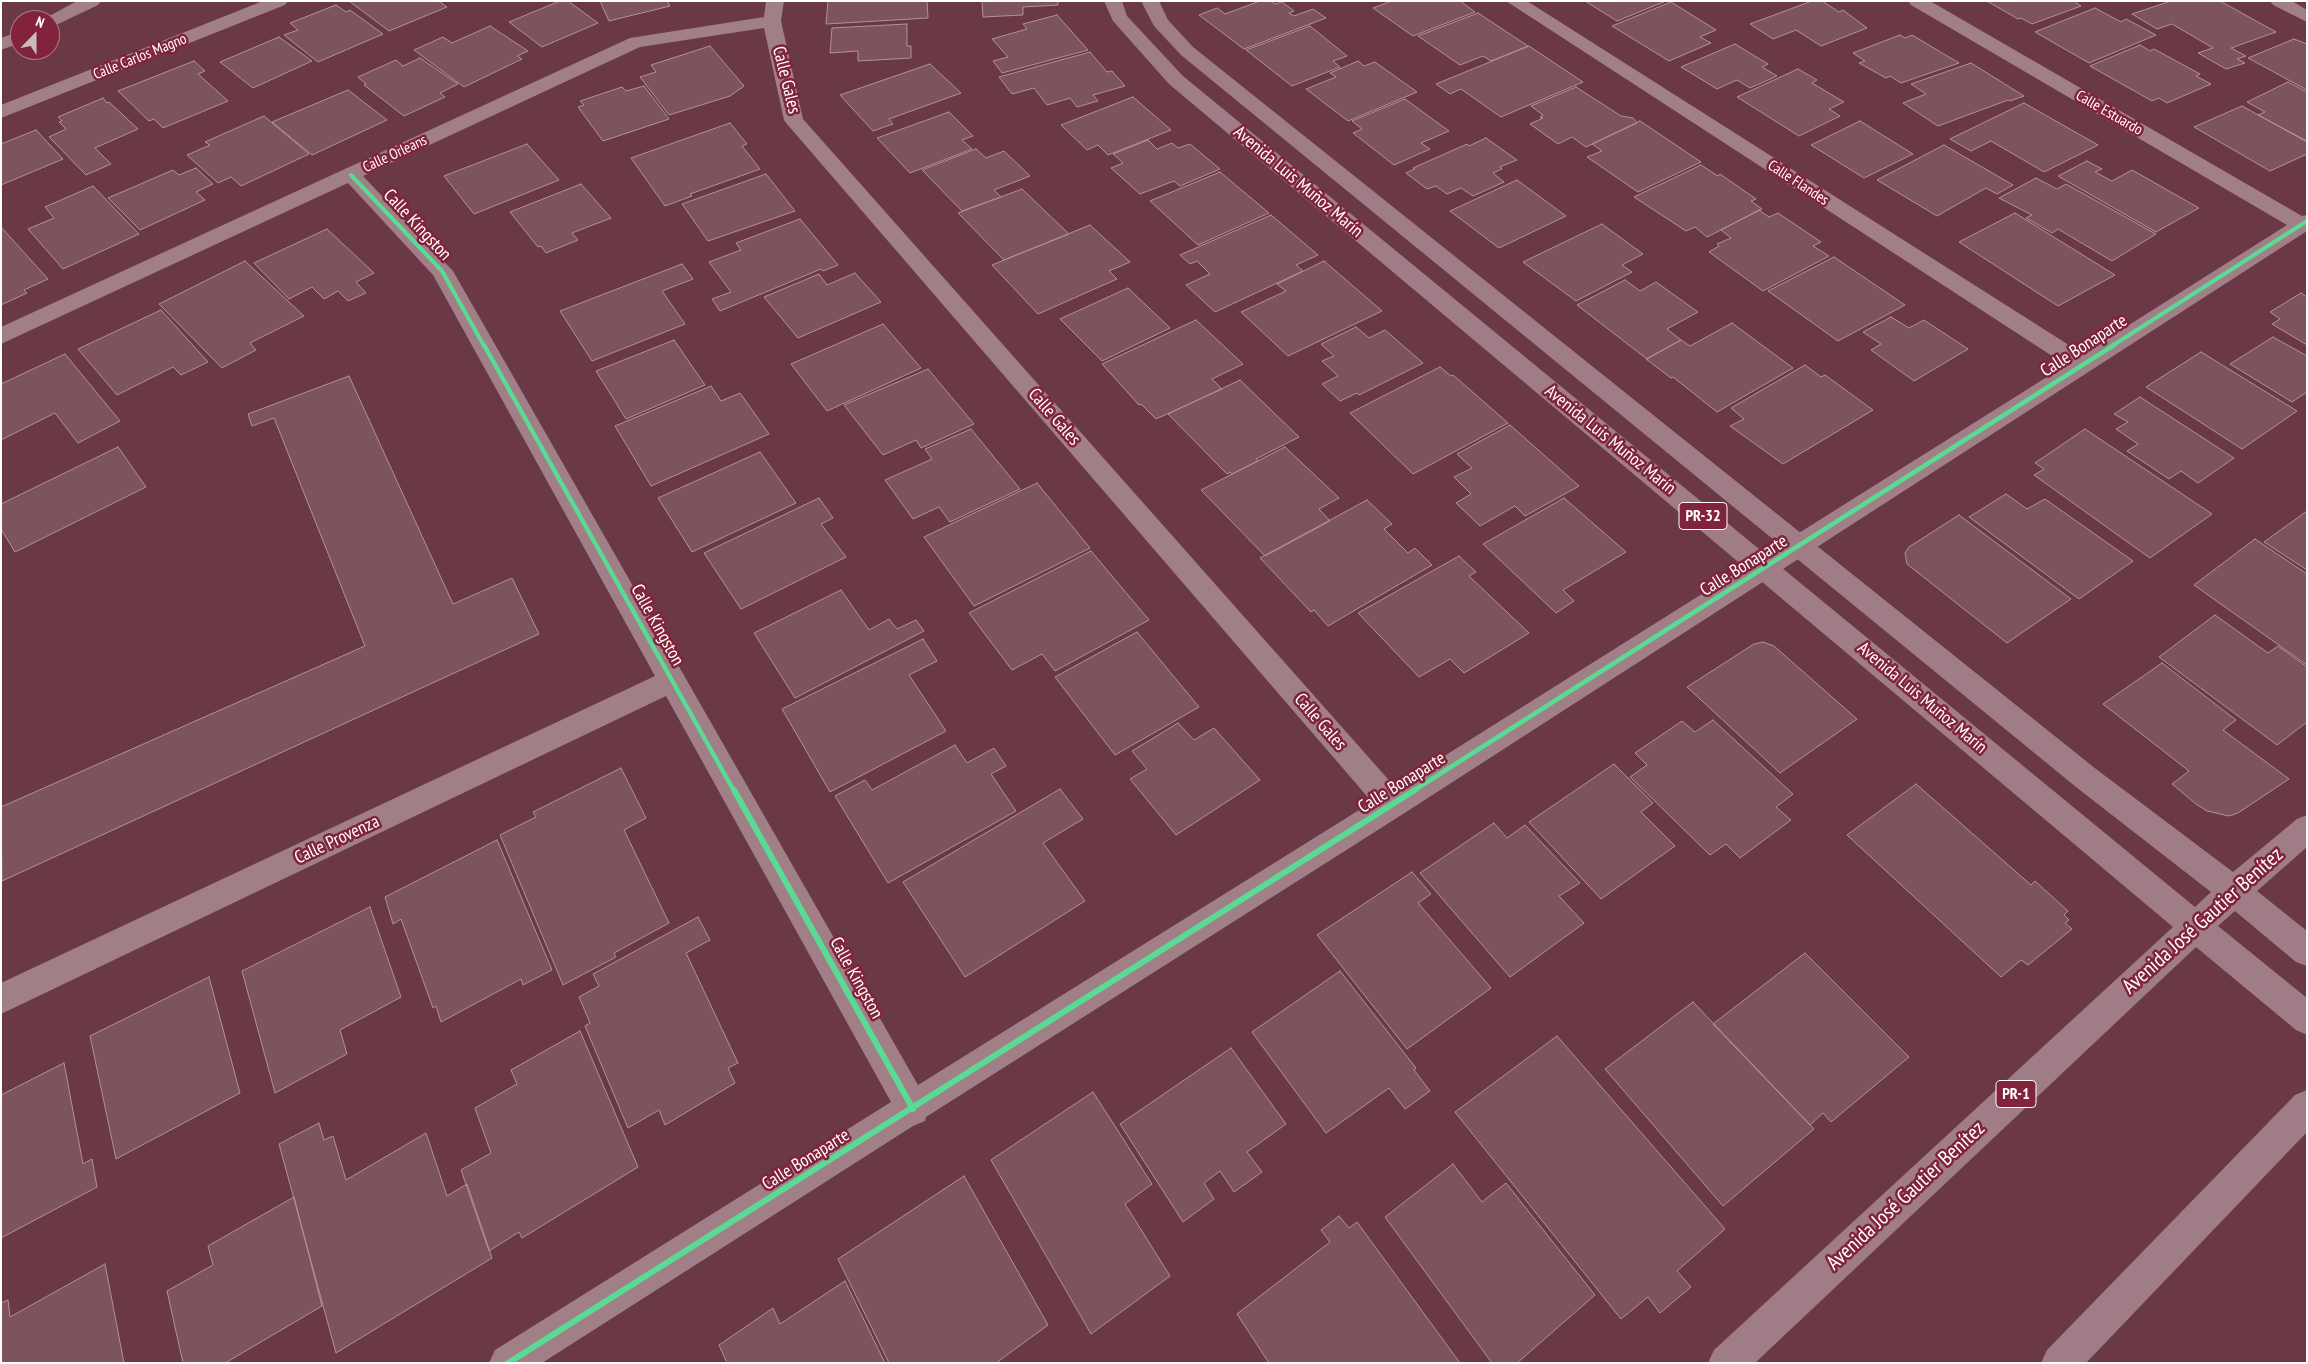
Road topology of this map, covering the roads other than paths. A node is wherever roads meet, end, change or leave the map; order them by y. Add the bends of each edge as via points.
1 (92, 1) edge
2 (279, 1) edge
3 (1113, 1) edge
4 (1150, 1) edge
5 (1515, 1) edge
6 (1917, 1) edge
7 (2280, 1) edge
8 (773, 11) edge
9 (60, 16) edge
10 (2307, 17) edge
11 (1, 112) edge
12 (351, 175) junction
13 (2304, 222) edge
14 (1, 336) edge
15 (2082, 364) junction
16 (1802, 546) junction
17 (1766, 568) junction
18 (672, 681) junction
19 (1393, 805) junction
20 (2307, 828) edge
21 (2234, 891) junction
22 (2196, 927) junction
23 (2307, 951) edge
24 (1, 999) edge
25 (2307, 1019) edge
26 (2307, 1107) edge
27 (913, 1109) junction
28 (508, 1363) edge
29 (1727, 1363) edge
30 (2060, 1363) edge

1 - 9 highway
2 - 11 street, Calle Carlos Magno
3 - 17 main road, Avenida Luis Muñoz Marín / PR-32 via 1119,17 1176,80
4 - 16 main road, Avenida Luis Muñoz Marín / PR-32 via 1160,22 1187,51
5 - 15 street, Calle Flandes
6 - 13 street, Calle Estuardo
7 - 10 street
8 - 12 street, Calle Orleans via 636,42
8 - 19 street, Calle Gales via 794,120
12 - 14 street, Calle Orleans
12 - 18 street, Calle Kingston via 442,271
13 - 15 street, Calle Bonaparte
15 - 16 street, Calle Bonaparte
16 - 17 street, Calle Bonaparte
16 - 21 main road, Avenida Luis Muñoz Marín / PR-32 via 2086,778
17 - 19 street, Calle Bonaparte
17 - 22 main road, Avenida Luis Muñoz Marín / PR-32
18 - 24 street, Calle Provenza
18 - 27 street, Calle Kingston
19 - 27 street, Calle Bonaparte
20 - 21 main road, Avenida José Gautier Benítez / PR-1
21 - 22 main road, Avenida José Gautier Benítez / PR-1
21 - 23 main road, Avenida Luis Muñoz Marín / PR-32
22 - 25 main road, Avenida Luis Muñoz Marín / PR-32
22 - 29 main road, Avenida José Gautier Benítez / PR-1
26 - 30 main road
27 - 28 street, Calle Bonaparte

